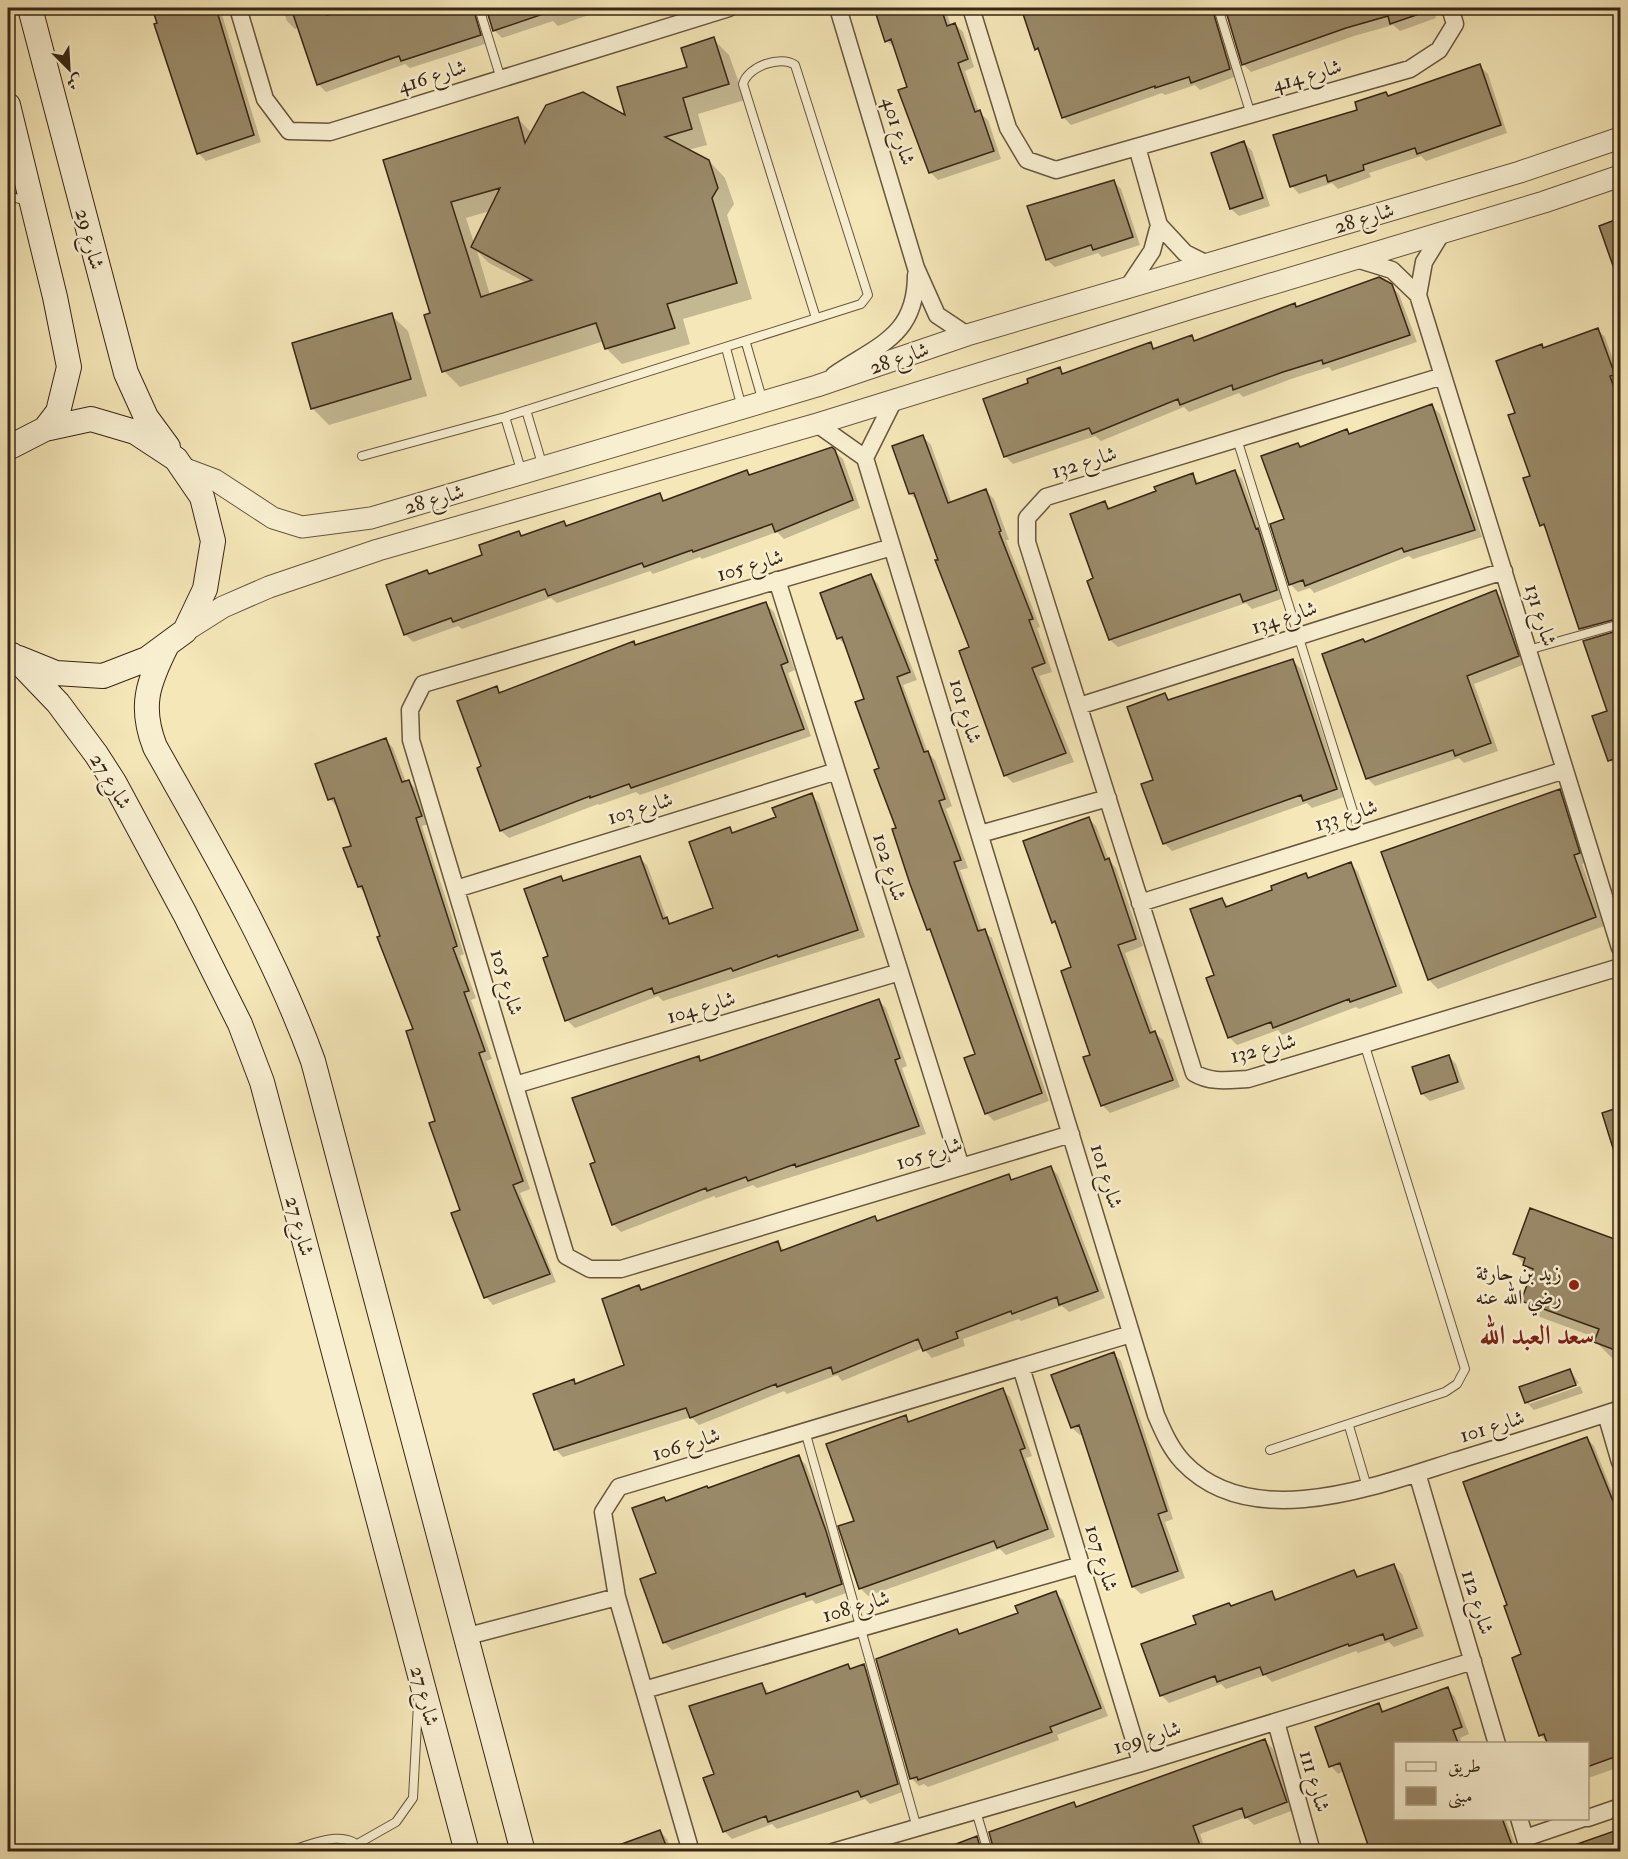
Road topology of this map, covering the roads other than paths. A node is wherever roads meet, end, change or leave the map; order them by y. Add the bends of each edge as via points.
1 (30, 8) edge
2 (238, 8) edge
3 (479, 8) edge
4 (838, 8) edge
5 (971, 8) edge
6 (1218, 8) edge
7 (1450, 8) edge
8 (720, 9) edge
9 (501, 79) junction
10 (8, 105) edge
11 (1251, 115) junction
12 (1620, 138) edge
13 (12, 145) edge
14 (1137, 147) junction
15 (1620, 176) edge
16 (8, 196) edge
17 (32, 202) junction
18 (1159, 225) junction
19 (1443, 231) junction
20 (1353, 258) junction
21 (1209, 265) junction
22 (916, 268) junction
23 (1126, 290) junction
24 (1418, 295) junction
25 (816, 318) junction
26 (967, 335) junction
27 (746, 343) junction
28 (726, 348) junction
29 (1443, 376) junction
30 (817, 386) junction
31 (895, 398) junction
32 (763, 402) junction
33 (742, 408) junction
34 (526, 410) junction
35 (505, 417) junction
36 (817, 424) junction
37 (45, 429) junction
38 (1237, 439) junction
39 (8, 448) edge
40 (363, 456) dead end
41 (865, 458) junction
42 (180, 464) junction
43 (543, 467) junction
44 (522, 473) junction
45 (892, 547) junction
46 (1504, 572) junction
47 (777, 580) junction
48 (1620, 624) edge
49 (1298, 636) junction
50 (176, 638) junction
51 (1528, 650) junction
52 (10, 653) edge
53 (1079, 706) junction
54 (1565, 770) junction
55 (837, 771) junction
56 (1108, 798) junction
57 (980, 834) junction
58 (1360, 834) junction
59 (456, 889) junction
60 (1140, 903) junction
61 (1620, 948) edge
62 (1620, 967) edge
63 (900, 972) junction
64 (1364, 1043) junction
65 (515, 1085) junction
66 (1071, 1134) junction
67 (961, 1167) junction
68 (1131, 1334) junction
69 (1020, 1367) junction
70 (1613, 1412) edge
71 (1348, 1426) junction
72 (805, 1431) junction
73 (1270, 1450) dead end
74 (1620, 1462) edge
75 (1417, 1473) junction
76 (1367, 1487) junction
77 (1081, 1565) junction
78 (617, 1597) junction
79 (861, 1628) junction
80 (468, 1636) junction
81 (1473, 1661) junction
82 (419, 1673) junction
83 (644, 1690) junction
84 (1276, 1722) junction
85 (1497, 1742) edge
86 (1141, 1763) junction
87 (1620, 1807) edge
88 (976, 1811) junction
89 (1589, 1817) edge
90 (1521, 1820) edge
91 (1582, 1820) edge
92 (917, 1828) junction
93 (359, 1843) junction
94 (1527, 1845) edge
95 (286, 1851) edge
96 (364, 1851) edge
97 (467, 1851) edge
98 (523, 1851) edge
99 (692, 1851) edge
100 (833, 1851) edge
101 (988, 1851) edge
102 (1312, 1851) edge

1 - 42 main road, شارع 29 via 126,373 146,417
2 - 9 street, شارع 416 via 265,99 289,131 330,132
3 - 9 lane
4 - 22 street, شارع 401
5 - 14 street, شارع 414 via 1008,128 1027,160 1056,170
6 - 11 lane
7 - 11 street, شارع 414 via 1455,24 1439,50 1410,69
8 - 9 street, شارع 416
10 - 13 main road
11 - 14 street, شارع 414
12 - 21 street, شارع 28
13 - 17 main road
14 - 18 street
15 - 19 street, شارع 28
16 - 17 lane
17 - 37 main road via 69,367 58,412
18 - 21 street via 1185,253
18 - 23 street via 1152,251
19 - 20 street, شارع 28
19 - 24 street, شارع 131 via 1424,262
20 - 24 street, شارع 131 via 1392,270
20 - 31 street, شارع 28
21 - 23 street, شارع 28
22 - 26 street, شارع 401 via 937,315
22 - 30 street, شارع 401 via 916,296 910,316 898,331
23 - 26 street, شارع 28
24 - 29 street, شارع 131
25 - 25 lane via 861,304 868,295 795,65 781,60 753,70 743,84
25 - 27 lane
26 - 30 street, شارع 28
27 - 28 lane
27 - 32 lane
28 - 33 lane
28 - 34 lane
29 - 38 street, شارع 132
29 - 46 street, شارع 131
30 - 32 street, شارع 28
31 - 36 street, شارع 28
31 - 41 street
32 - 33 street, شارع 28
33 - 43 street, شارع 28
34 - 35 lane
34 - 43 lane
35 - 40 lane
35 - 44 lane
36 - 41 street
36 - 50 street, شارع 28 via 378,550 223,607
37 - 39 main road
37 - 42 main road via 91,419 135,432
38 - 49 lane
38 - 53 street, شارع 132 via 1046,497 1027,518 1027,542
41 - 45 street, شارع 101
42 - 44 street, شارع 28 via 214,480 273,518 302,527 371,518
42 - 50 main road, شارع 29 via 202,497 213,541 205,590
43 - 44 street, شارع 28
45 - 47 street, شارع 105
45 - 57 street, شارع 101
46 - 49 street, شارع 134
46 - 51 street, شارع 131
47 - 55 street, شارع 102
47 - 59 street, شارع 105 via 423,684 410,710 411,740
48 - 51 lane
49 - 53 street, شارع 134
49 - 58 lane
50 - 52 main road via 147,659 103,676 56,673
50 - 80 main road via 147,691 146,723 155,747 285,988 313,1061
51 - 54 street, شارع 131
52 - 82 main road, شارع 27 via 57,703 102,763 186,914 240,1024 262,1082
53 - 56 street, شارع 132
54 - 58 street, شارع 133
54 - 61 street, شارع 131
55 - 59 street, شارع 103
55 - 63 street, شارع 102
56 - 57 street
56 - 60 street, شارع 132
57 - 66 street, شارع 101
58 - 60 street, شارع 133
59 - 65 street, شارع 105
60 - 64 street, شارع 132 via 1194,1073 1218,1081 1248,1078
62 - 64 street, شارع 132
63 - 65 street, شارع 104
63 - 67 street, شارع 102
64 - 71 lane via 1465,1369 1457,1384 1445,1392
65 - 67 street, شارع 105 via 566,1256 590,1269 621,1269
66 - 67 street, شارع 105
66 - 68 street, شارع 101
68 - 69 street, شارع 106
68 - 76 street, شارع 101 via 1164,1434 1185,1464 1198,1474 1219,1487 1273,1500 1302,1500
69 - 72 street, شارع 106
69 - 77 street, شارع 107
70 - 74 street
70 - 75 street, شارع 101
71 - 73 lane
71 - 76 lane
72 - 78 street, شارع 106 via 619,1487 603,1512
72 - 79 lane
75 - 76 street, شارع 101
75 - 81 street, شارع 112
77 - 79 street, شارع 108
77 - 86 street, شارع 107
78 - 80 street
78 - 83 street, شارع 106
79 - 83 street, شارع 108
79 - 92 lane
80 - 98 main road
81 - 84 street, شارع 109
81 - 85 street, شارع 112
82 - 93 lane via 414,1798 396,1822
82 - 97 main road, شارع 27
83 - 99 street, شارع 106
84 - 86 street, شارع 109
84 - 102 street, شارع 111
86 - 88 street, شارع 109
87 - 89 street
88 - 92 street, شارع 109
88 - 101 lane
90 - 94 street
91 - 94 street
92 - 100 street, شارع 109
93 - 95 lane via 334,1838
93 - 96 lane

